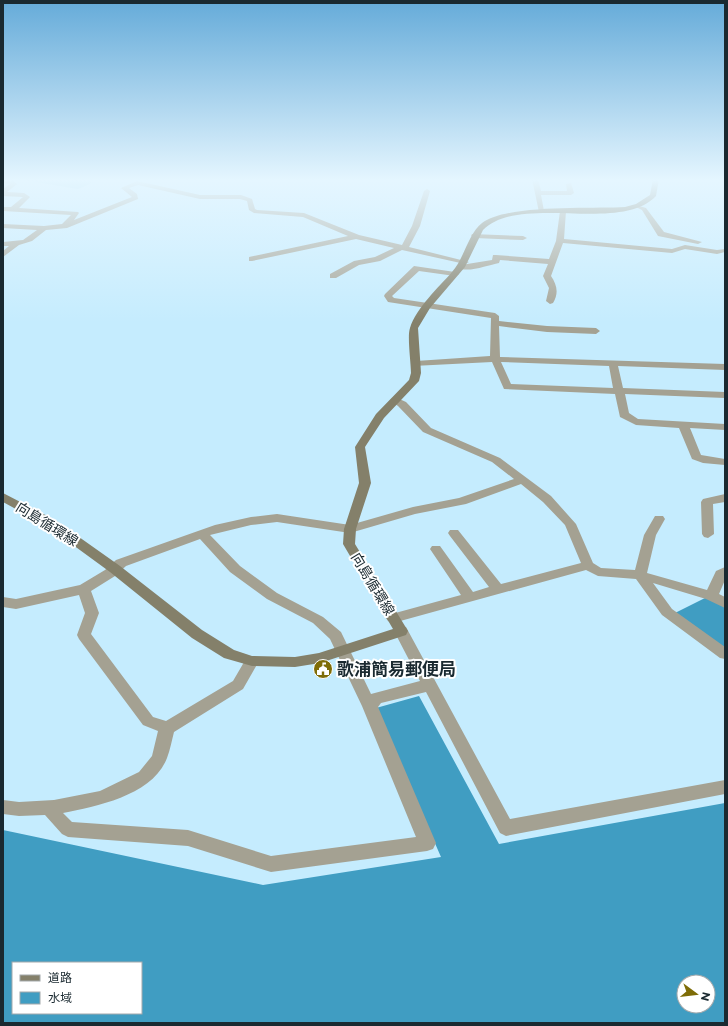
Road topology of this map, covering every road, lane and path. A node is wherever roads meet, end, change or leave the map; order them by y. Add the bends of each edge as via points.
1 (21, 227) edge
2 (55, 227) edge
3 (329, 227) edge
4 (416, 227) edge
5 (561, 227) edge
6 (656, 227) edge
7 (44, 228) junction
8 (480, 229) joint
9 (475, 236) junction
10 (357, 237) junction
11 (560, 241) junction
12 (3, 244) edge
13 (16, 244) junction
14 (399, 248) junction
15 (724, 251) edge
16 (3, 255) edge
17 (252, 259) dead end
18 (552, 262) junction
19 (460, 268) junction
20 (333, 276) dead end
21 (550, 301) dead end
22 (426, 307) junction
23 (495, 323) junction
24 (596, 331) dead end
25 (495, 359) junction
26 (613, 363) junction
27 (416, 364) junction
28 (725, 367) edge
29 (619, 390) junction
30 (725, 395) edge
31 (395, 400) junction
32 (683, 425) junction
33 (725, 427) edge
34 (725, 462) edge
35 (522, 480) junction
36 (3, 497) edge
37 (725, 498) edge
38 (659, 519) dead end
39 (350, 529) junction
40 (454, 533) dead end
41 (202, 534) junction
42 (708, 534) dead end
43 (436, 549) dead end
44 (588, 565) junction
45 (115, 569) junction
46 (725, 571) edge
47 (640, 575) junction
48 (84, 589) junction
49 (498, 590) junction
50 (711, 596) junction
51 (470, 597) junction
52 (3, 602) edge
53 (725, 603) edge
54 (397, 624) junction
55 (344, 650) junction
56 (725, 654) edge
57 (252, 661) junction
58 (429, 684) junction
59 (370, 706) junction
60 (167, 728) junction
61 (725, 787) edge
62 (3, 806) edge
63 (54, 807) junction

1 - 7 street
2 - 7 street
3 - 10 street
4 - 14 street via 405,247
5 - 11 street
6 - 15 street via 661,234 668,237 694,240
7 - 13 street via 29,241
8 - 9 main road, 向島循環線
8 - 9 street via 521,235
9 - 19 main road, 向島循環線
10 - 14 street
10 - 17 street
11 - 15 street via 672,251 685,247
11 - 18 street
12 - 13 street
13 - 16 street
14 - 19 street
14 - 20 street via 377,259 357,263
18 - 19 street via 496,257 496,261
18 - 21 street via 547,276 553,284 554,296
19 - 22 main road, 向島循環線
19 - 22 street via 417,268 388,296 391,300
22 - 23 street via 494,316
22 - 27 main road, 向島循環線 via 414,328
23 - 24 street
23 - 25 street
25 - 26 street
25 - 27 street
25 - 29 street via 507,387
26 - 28 street
26 - 29 street
27 - 31 main road, 向島循環線 via 414,381
29 - 30 street
29 - 32 street via 624,415 636,422
31 - 35 street via 427,430 496,460
31 - 39 main road, 向島循環線 via 380,416 360,447 365,483
32 - 33 street
32 - 34 street via 696,457
35 - 39 street via 462,501 413,511
35 - 44 street via 547,499 570,524
36 - 45 main road, 向島循環線 via 51,523
37 - 42 street via 707,502
38 - 47 street via 650,535
39 - 41 street via 277,518 251,521
39 - 54 main road, 向島循環線 via 349,544
40 - 49 street
41 - 45 street via 121,563
41 - 55 street via 235,569 272,596 318,620 336,636
43 - 51 street
44 - 47 street via 598,572
44 - 49 street
45 - 48 street
45 - 57 main road, 向島循環線 via 197,634 229,654
46 - 50 street via 721,574
47 - 50 street
47 - 56 street via 667,612
48 - 52 street via 16,604
48 - 60 street via 92,613 84,635 148,721
49 - 51 street
50 - 53 street
51 - 54 street
54 - 55 main road, 向島循環線
54 - 58 street
55 - 57 main road, 向島循環線 via 320,658 294,662
55 - 59 street
57 - 60 street via 238,685
58 - 59 street via 376,698
58 - 61 street via 506,828
59 - 63 street via 427,844 271,864 188,838 68,829 52,814
60 - 63 street via 159,758 145,778 102,798
62 - 63 street via 19,809

